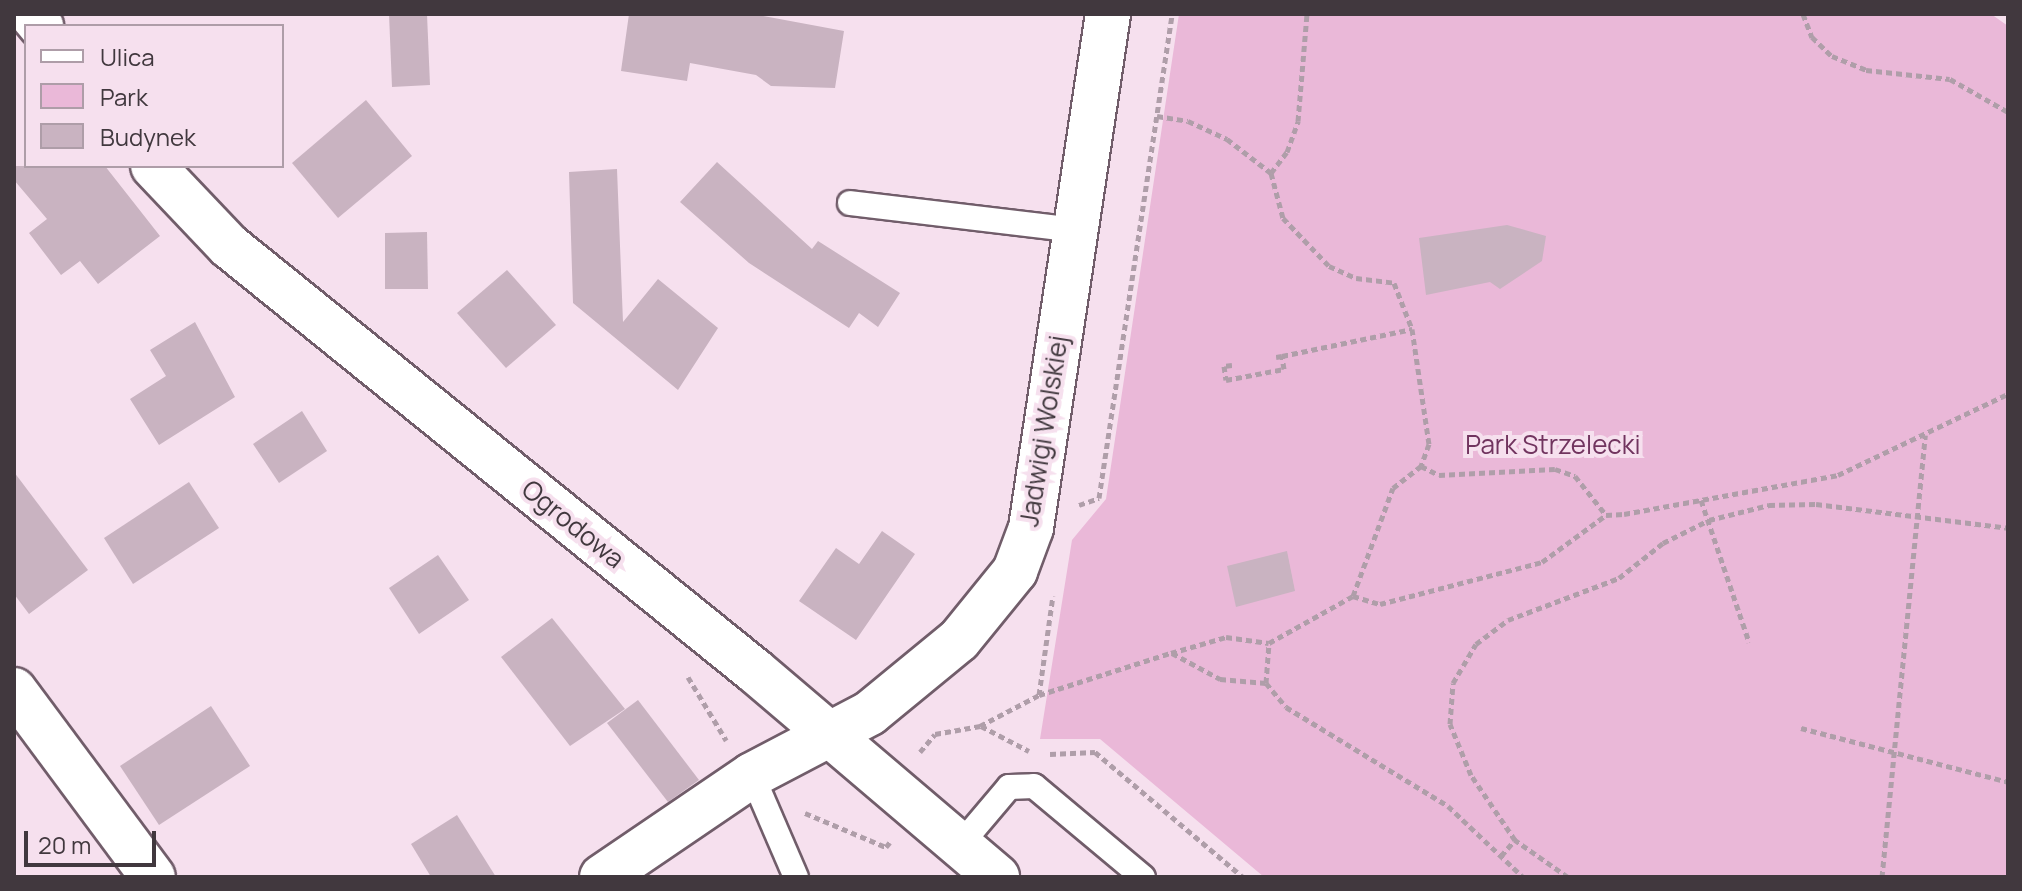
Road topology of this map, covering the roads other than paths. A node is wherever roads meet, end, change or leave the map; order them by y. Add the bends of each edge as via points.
1 (1108, 14) edge
2 (155, 168) edge
3 (850, 203) dead end
4 (1075, 230) junction
5 (14, 690) edge
6 (828, 733) junction
7 (741, 761) junction
8 (960, 845) junction
9 (153, 877) edge
10 (602, 877) edge
11 (796, 877) edge
12 (997, 877) edge
13 (1143, 877) edge

1 - 4 street, Jadwigi Wolskiej
2 - 6 street, Ogrodowa via 229,246
3 - 4 lane
4 - 6 street, Jadwigi Wolskiej via 1031,528 1015,571 959,640 870,713
5 - 9 street
6 - 7 street, Jadwigi Wolskiej
6 - 8 street, Ogrodowa
7 - 10 street, Jadwigi Wolskiej
7 - 11 lane
8 - 12 street, Ogrodowa
8 - 13 lane via 1009,787 1034,786

